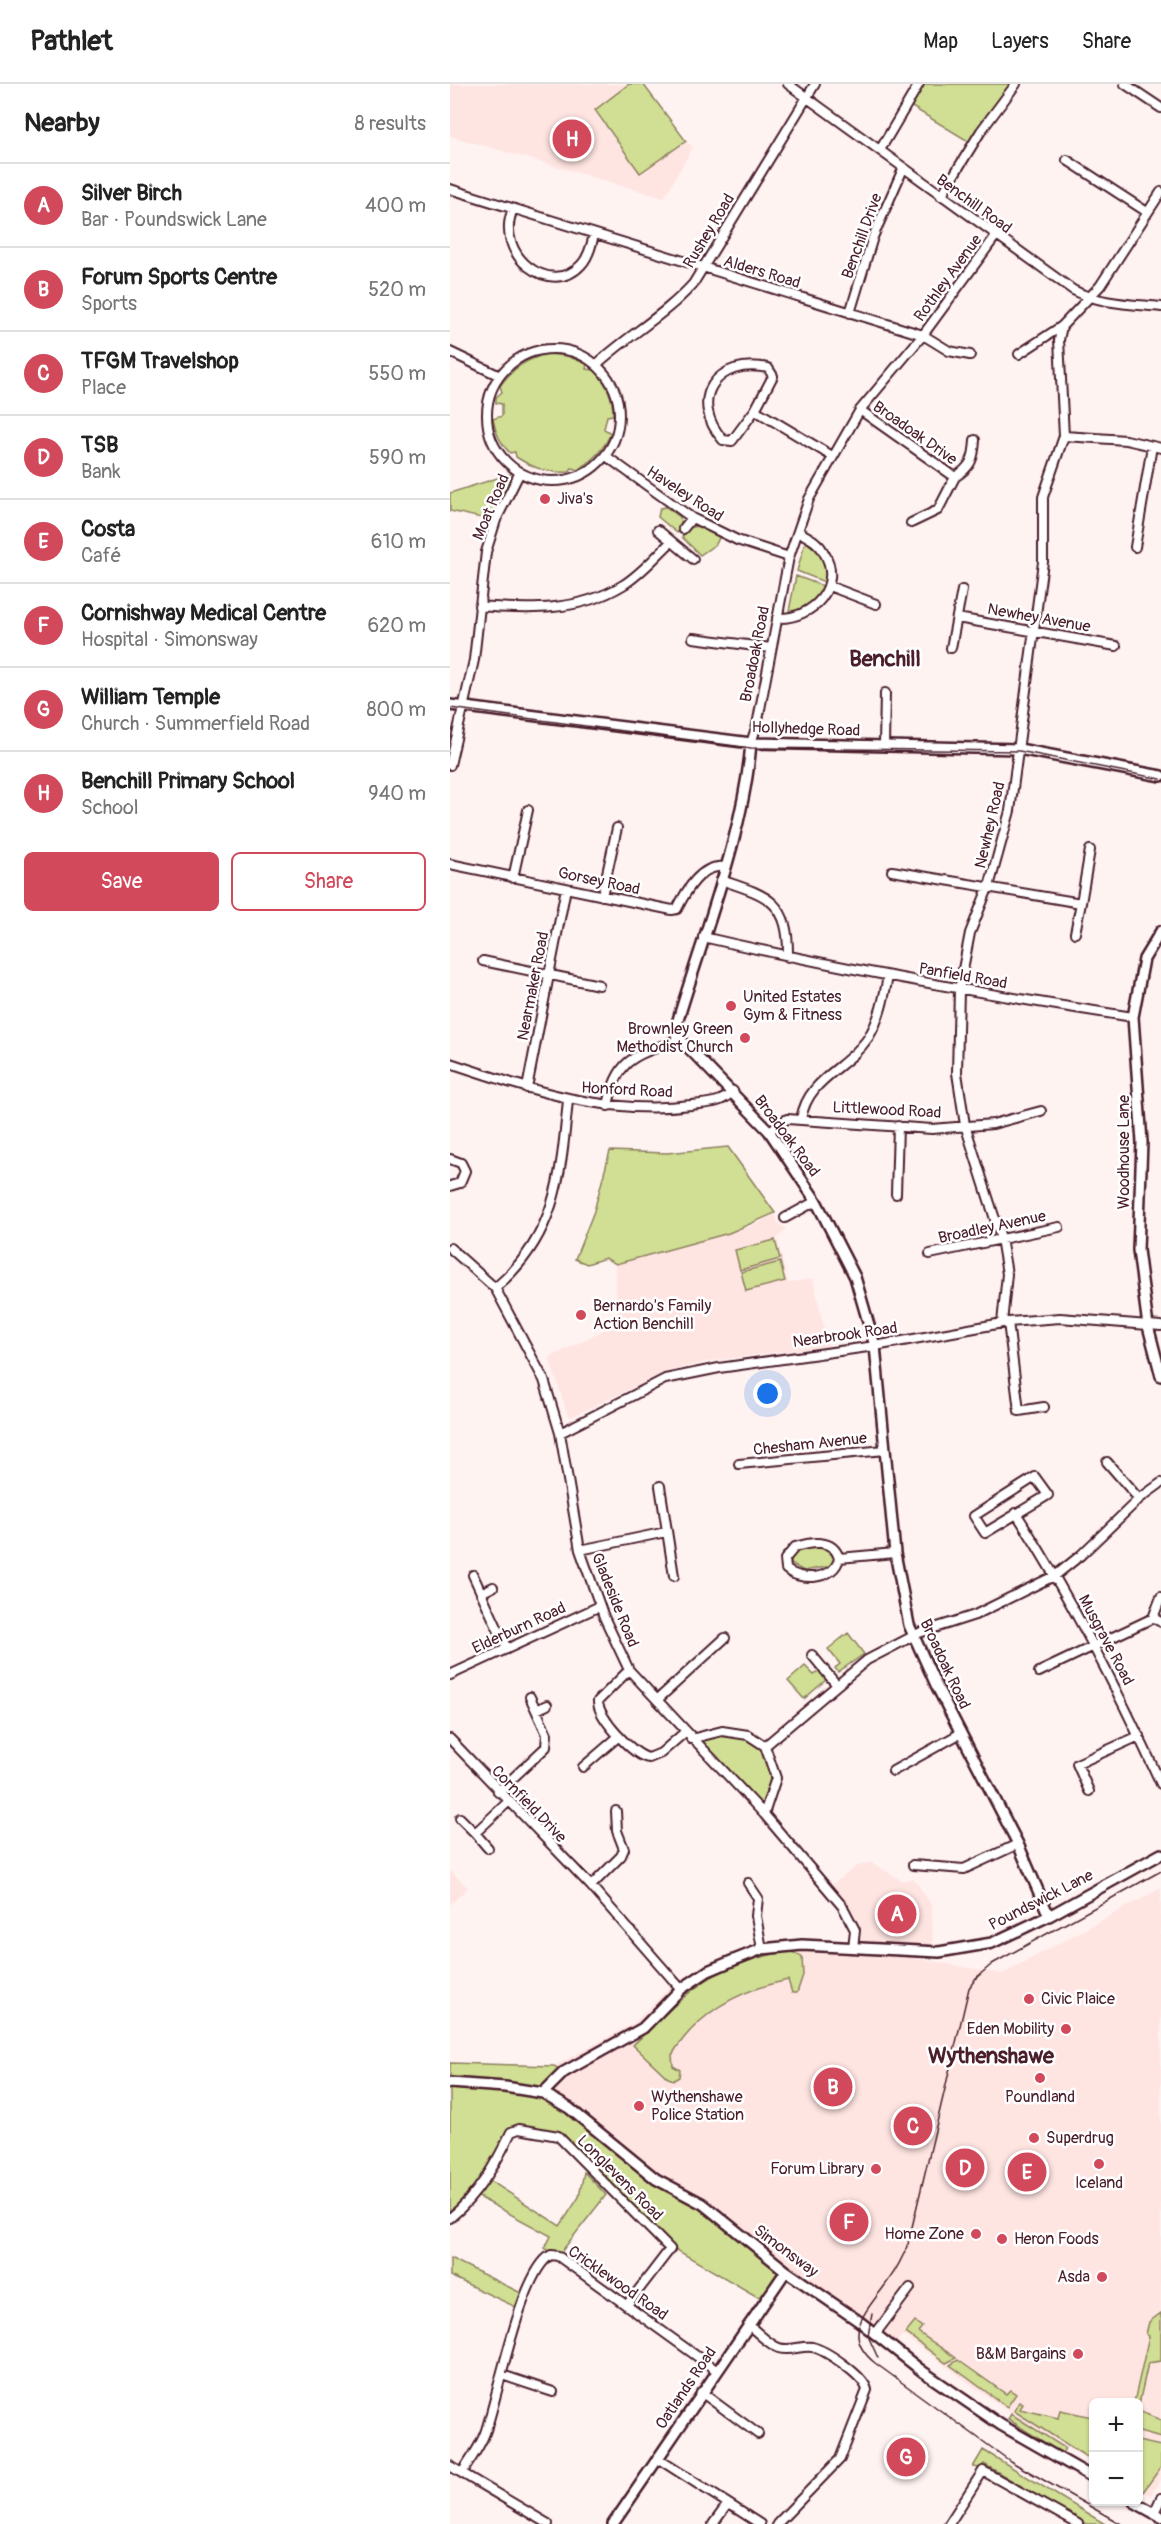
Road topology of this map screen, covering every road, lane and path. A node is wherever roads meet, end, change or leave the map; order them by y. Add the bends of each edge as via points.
1 (788, 84) edge
2 (815, 84) edge
3 (919, 84) edge
4 (1016, 84) edge
5 (1125, 84) edge
6 (806, 98) junction
7 (1161, 108) edge
8 (880, 150) junction
9 (1067, 160) dead end
10 (903, 168) junction
11 (450, 189) edge
12 (1161, 192) edge
13 (941, 196) junction
14 (513, 209) junction
15 (1147, 212) junction
16 (594, 234) junction
17 (995, 237) junction
18 (702, 268) junction
19 (1088, 297) junction
20 (1161, 307) edge
21 (850, 313) junction
22 (1062, 326) junction
23 (923, 335) junction
24 (450, 352) edge
25 (1019, 354) dead end
26 (970, 355) dead end
27 (596, 365) junction
28 (498, 375) junction
29 (755, 410) junction
30 (860, 410) junction
31 (1064, 436) junction
32 (975, 440) dead end
33 (1157, 447) edge
34 (606, 456) junction
35 (832, 456) junction
36 (520, 472) junction
37 (955, 477) junction
38 (692, 518) junction
39 (911, 523) dead end
40 (683, 529) dead end
41 (658, 530) dead end
42 (798, 531) junction
43 (671, 542) junction
44 (1136, 547) dead end
45 (789, 557) junction
46 (693, 559) dead end
47 (829, 586) junction
48 (962, 590) dead end
49 (876, 604) dead end
50 (479, 606) junction
51 (777, 618) junction
52 (957, 618) junction
53 (1036, 630) junction
54 (693, 638) dead end
55 (1116, 646) dead end
56 (771, 648) junction
57 (951, 648) dead end
58 (885, 693) dead end
59 (450, 705) edge
60 (464, 707) junction
61 (751, 743) junction
62 (884, 746) junction
63 (1019, 748) junction
64 (450, 765) edge
65 (1161, 776) edge
66 (528, 810) dead end
67 (617, 828) dead end
68 (1090, 850) dead end
69 (450, 864) edge
70 (724, 867) junction
71 (892, 871) dead end
72 (513, 878) junction
73 (721, 880) junction
74 (988, 886) junction
75 (566, 888) junction
76 (602, 896) junction
77 (1081, 903) junction
78 (1161, 931) edge
79 (1075, 933) dead end
80 (703, 937) junction
81 (788, 957) junction
82 (483, 960) dead end
83 (549, 975) junction
84 (888, 976) junction
85 (599, 985) dead end
86 (959, 990) junction
87 (1133, 1017) junction
88 (679, 1040) junction
89 (450, 1063) edge
90 (527, 1088) junction
91 (733, 1091) junction
92 (568, 1100) junction
93 (608, 1106) junction
94 (1041, 1111) dead end
95 (801, 1119) junction
96 (965, 1125) junction
97 (898, 1126) junction
98 (769, 1131) junction
99 (450, 1159) edge
100 (450, 1186) edge
101 (896, 1194) dead end
102 (816, 1201) junction
103 (785, 1218) dead end
104 (1059, 1227) dead end
105 (1001, 1238) junction
106 (450, 1248) edge
107 (930, 1254) dead end
108 (495, 1288) junction
109 (1005, 1322) junction
110 (1148, 1326) junction
111 (1161, 1326) edge
112 (875, 1346) junction
113 (1161, 1376) edge
114 (1044, 1407) dead end
115 (560, 1433) junction
116 (885, 1450) junction
117 (1107, 1462) dead end
118 (739, 1464) dead end
119 (1161, 1483) edge
120 (660, 1486) dead end
121 (1139, 1499) junction
122 (1016, 1513) junction
123 (666, 1532) junction
124 (580, 1550) junction
125 (895, 1553) junction
126 (839, 1558) junction
127 (473, 1575) dead end
128 (1056, 1575) junction
129 (674, 1576) dead end
130 (493, 1587) dead end
131 (481, 1593) junction
132 (1161, 1597) edge
133 (600, 1606) junction
134 (1152, 1618) junction
135 (1161, 1622) edge
136 (913, 1636) junction
137 (725, 1638) dead end
138 (1095, 1645) junction
139 (507, 1649) junction
140 (812, 1655) dead end
141 (629, 1670) junction
142 (1039, 1672) dead end
143 (450, 1675) edge
144 (836, 1684) junction
145 (530, 1697) dead end
146 (657, 1700) junction
147 (547, 1705) dead end
148 (536, 1710) junction
149 (685, 1732) junction
150 (961, 1734) junction
151 (619, 1736) junction
152 (1139, 1736) junction
153 (450, 1739) edge
154 (691, 1739) junction
155 (765, 1746) junction
156 (583, 1767) dead end
157 (894, 1771) dead end
158 (1161, 1784) edge
159 (1089, 1791) dead end
160 (498, 1792) junction
161 (508, 1802) junction
162 (616, 1811) dead end
163 (764, 1814) junction
164 (460, 1818) dead end
165 (475, 1833) junction
166 (1018, 1844) junction
167 (488, 1848) dead end
168 (1161, 1854) edge
169 (913, 1865) dead end
170 (748, 1883) dead end
171 (591, 1886) junction
172 (1049, 1916) junction
173 (853, 1948) junction
174 (762, 1949) junction
175 (681, 1989) junction
176 (450, 2083) edge
177 (543, 2093) junction
178 (450, 2218) edge
179 (786, 2271) junction
180 (910, 2288) dead end
181 (627, 2305) junction
182 (748, 2325) junction
183 (876, 2333) junction
184 (716, 2370) junction
185 (502, 2375) junction
186 (553, 2392) dead end
187 (701, 2392) junction
188 (758, 2433) dead end
189 (657, 2458) junction
190 (450, 2466) edge
191 (462, 2473) junction
192 (1089, 2475) edge
193 (1161, 2498) edge
194 (727, 2505) junction
195 (1141, 2506) edge
196 (1158, 2515) edge
197 (548, 2524) edge
198 (613, 2524) edge
199 (713, 2524) edge
200 (760, 2524) edge
201 (777, 2524) edge
202 (949, 2524) edge
203 (1078, 2524) edge

1 - 6 street, Benchill Road
2 - 6 street, Rushey Road
3 - 8 street
4 - 13 street
5 - 7 street
6 - 8 street, Benchill Road
6 - 18 street, Rushey Road
8 - 10 street, Benchill Road
9 - 15 street
10 - 13 street, Benchill Road
10 - 21 street, Benchill Drive via 873,237
11 - 14 street, Alders Road
12 - 15 street
13 - 17 street, Benchill Road
14 - 16 street, Alders Road
14 - 16 street via 507,230 509,242 514,254 538,272 555,276 581,266
15 - 19 street via 1100,286
16 - 18 street, Alders Road
17 - 19 street, Benchill Road
17 - 23 street, Rothley Avenue
18 - 21 street, Alders Road
18 - 27 street, Rushey Road via 673,306
19 - 20 street, Benchill Road
19 - 22 street
21 - 23 street, Alders Road
22 - 25 street
22 - 31 street, Newhey Road via 1059,340
23 - 26 street, Alders Road via 949,351
23 - 30 street, Broadoak Road
24 - 28 street
27 - 28 street via 575,353 544,350 513,361
27 - 34 street via 612,386 619,410 614,441
28 - 36 street via 489,401 491,435 499,453
29 - 29 street via 773,376 768,368 733,367 718,378 708,393 708,414 723,440 736,438
29 - 35 street
30 - 35 street, Broadoak Road
30 - 37 street, Broadoak Drive
31 - 33 street via 1126,440
31 - 53 street, Newhey Road via 1043,497 1043,562
32 - 37 street, Broadoak Drive via 974,457 968,469
33 - 44 street
34 - 36 street via 588,472 559,481
34 - 38 street, Haveley Road
35 - 42 street, Broadoak Road via 809,499
36 - 50 street, Moat Road via 491,535
37 - 39 street, Broadoak Drive via 938,510
38 - 40 street
38 - 45 street, Haveley Road via 737,540
41 - 43 street
42 - 45 street, Broadoak Road
42 - 47 street via 824,551
43 - 46 street
43 - 50 street via 623,585 594,597 531,610
45 - 51 street, Broadoak Road
47 - 49 street
47 - 51 street via 807,612
48 - 52 street
50 - 60 street, Moat Road
51 - 56 street, Broadoak Road
52 - 53 street, Newhey Avenue
52 - 57 street
53 - 55 street, Newhey Avenue
53 - 63 street, Newhey Road
54 - 56 street
56 - 61 street, Broadoak Road
58 - 62 street
59 - 60 street, Hollyhedge Road
60 - 61 street, Hollyhedge Road
60 - 64 street, Moat Road
61 - 62 street, Hollyhedge Road
61 - 70 street, Broadoak Road via 745,786
62 - 63 street, Hollyhedge Road
63 - 65 street, Hollyhedge Road
63 - 74 street, Newhey Road via 1010,811
66 - 72 street
67 - 76 street
68 - 77 street
69 - 72 street, Gorsey Road
70 - 73 street, Broadoak Road
70 - 76 street, Gorsey Road via 715,867 693,882 677,909
71 - 74 street
72 - 75 street, Gorsey Road
73 - 80 street, Broadoak Road
73 - 81 street via 773,903 783,915
74 - 77 street
74 - 86 street, Newhey Road via 970,933
75 - 76 street, Gorsey Road
75 - 83 street, Nearmaker Road
77 - 79 street
78 - 87 street, Woodhouse Lane via 1144,959
80 - 81 street, Panfield Road
80 - 88 street, Broadoak Road via 676,1027
81 - 84 street, Panfield Road
82 - 83 street
83 - 85 street
83 - 90 street, Nearmaker Road
84 - 86 street, Panfield Road
84 - 95 street via 879,1017 868,1038 818,1083 804,1104
86 - 87 street, Panfield Road
86 - 96 street, Newhey Road via 957,1073
87 - 110 street, Woodhouse Lane via 1142,1142 1138,1250
88 - 91 street, Broadoak Road
88 - 93 street via 632,1058 613,1081
89 - 90 street, Honford Road
90 - 92 street, Honford Road
91 - 93 street, Honford Road via 717,1102 672,1108
91 - 98 street, Broadoak Road
92 - 93 street, Honford Road
92 - 108 street via 564,1160 551,1208 532,1248 516,1270
94 - 96 street, Littlewood Road via 993,1124
95 - 97 street, Littlewood Road
95 - 98 street, Littlewood Road via 787,1119
96 - 97 street, Littlewood Road via 932,1129
96 - 105 street, Newhey Road
97 - 101 street
98 - 102 street, Broadoak Road
99 - 100 street via 461,1163 465,1171 460,1183
102 - 103 street
102 - 112 street, Broadoak Road via 855,1277
104 - 105 street, Broadley Avenue
105 - 107 street, Broadley Avenue
105 - 109 street, Newhey Road via 1007,1274
106 - 108 street, Gladeside Road
108 - 115 street, Gladeside Road via 544,1380
109 - 110 street, Nearbrook Road via 1060,1318
109 - 112 street, Nearbrook Road
109 - 114 street, Newhey Road via 1019,1411
110 - 111 street, Nearbrook Road
110 - 113 street, Woodhouse Lane
112 - 115 street, Nearbrook Road via 803,1354 665,1379
112 - 116 street, Broadoak Road
115 - 124 street, Gladeside Road
116 - 118 street, Chesham Avenue
116 - 125 street, Broadoak Road
117 - 121 street
119 - 121 street
120 - 123 street
121 - 128 street
122 - 122 street via 985,1533 974,1516 1035,1477 1048,1495
122 - 128 street, Musgrave Road
123 - 124 street
123 - 129 street
124 - 133 street, Gladeside Road
125 - 126 street
125 - 136 street, Broadoak Road
126 - 126 street via 828,1574 802,1577 786,1569 785,1558 795,1546 822,1543 834,1549
127 - 131 street
128 - 136 street via 975,1615
128 - 138 street, Musgrave Road
130 - 131 street
131 - 139 street
132 - 134 street
133 - 139 street, Elderburn Road
133 - 141 street, Gladeside Road
134 - 135 street
134 - 138 street
136 - 144 street via 867,1660
136 - 150 street, Broadoak Road
137 - 146 street
138 - 142 street
138 - 152 street, Musgrave Road
139 - 143 street, Elderburn Road
140 - 144 street
141 - 146 street, Gladeside Road
141 - 151 street via 598,1701 598,1711
144 - 155 street
145 - 148 street
146 - 149 street, Gladeside Road
147 - 148 street
148 - 160 street via 547,1734 546,1747
149 - 151 street via 649,1758 638,1755
149 - 154 street, Gladeside Road
150 - 157 street
150 - 166 street, Broadoak Road
151 - 156 street
152 - 158 street, Musgrave Road
152 - 159 street via 1077,1764
153 - 160 street, Cornfield Drive
154 - 155 street via 722,1731 748,1736
154 - 163 street, Gladeside Road
155 - 163 street via 776,1778
160 - 161 street, Cornfield Drive
161 - 165 street
161 - 171 street, Cornfield Drive
162 - 171 street via 617,1832 624,1849 621,1857
163 - 173 street, Gladeside Road via 851,1919 855,1930
164 - 165 street
165 - 167 street
166 - 169 street via 964,1869
166 - 172 street, Broadoak Road
168 - 172 street, Poundswick Lane
170 - 174 street via 758,1898 756,1916
171 - 175 street, Cornfield Drive
172 - 173 street, Poundswick Lane via 992,1943 956,1950 902,1952
173 - 174 street, Poundswick Lane
174 - 175 street, Poundswick Lane via 708,1971
175 - 177 street, Poundswick Lane via 643,2028 564,2073
176 - 177 street, Simonsway
177 - 179 street, Simonsway via 587,2121 656,2179 703,2204
178 - 181 street, Longlevens Road via 486,2178 511,2132 519,2129 558,2136 670,2248
179 - 182 street, Oatlands Road
179 - 183 street, Simonsway
180 - 183 street
181 - 184 street, Cricklewood Road
181 - 185 street, Cricklewood Road via 558,2256 551,2255 544,2259 523,2301
182 - 184 street, Oatlands Road
182 - 201 street via 776,2346 825,2352 861,2378 867,2390 840,2459
183 - 192 street, Simonsway via 922,2371 1001,2426
184 - 187 street, Oatlands Road
185 - 186 street
185 - 191 street, Cricklewood Road via 484,2435
187 - 188 street
187 - 189 street, Oatlands Road
189 - 194 street
189 - 198 street, Oatlands Road
190 - 191 street
191 - 197 street
193 - 196 street
194 - 199 street
194 - 200 street
195 - 196 street
202 - 203 street via 983,2471

